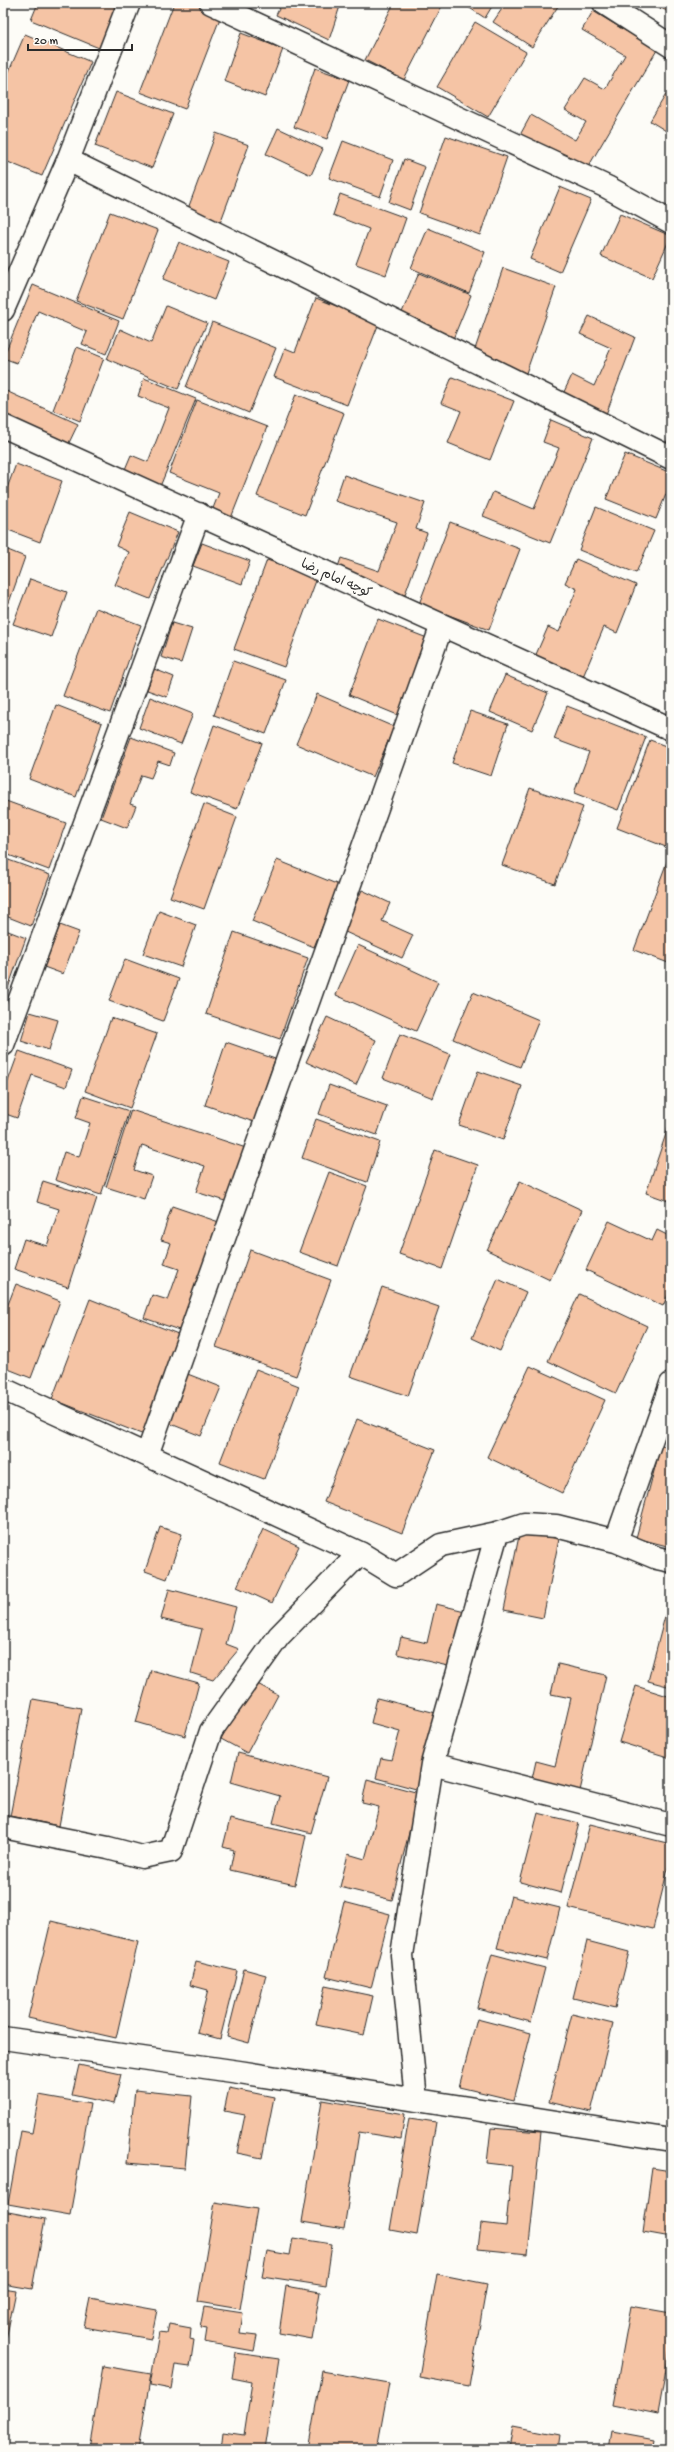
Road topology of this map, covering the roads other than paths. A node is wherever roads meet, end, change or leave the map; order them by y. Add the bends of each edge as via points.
1 (129, 3) edge
2 (211, 3) edge
3 (604, 3) edge
4 (671, 46) edge
5 (68, 160) junction
6 (671, 222) edge
7 (3, 310) edge
8 (3, 426) edge
9 (671, 458) edge
10 (199, 514) junction
11 (442, 625) junction
12 (671, 729) edge
13 (3, 1045) edge
14 (671, 1384) edge
15 (3, 1389) edge
16 (147, 1456) junction
17 (498, 1533) junction
18 (616, 1540) junction
19 (360, 1553) junction
20 (671, 1561) edge
21 (432, 1764) junction
22 (671, 1824) edge
23 (3, 1827) edge
24 (3, 2038) edge
25 (416, 2100) junction
26 (671, 2140) edge

1 - 5 street
2 - 6 street via 607,187
3 - 4 street
5 - 7 street
5 - 9 street
8 - 10 street, کوچه امام رضا
10 - 11 street, کوچه امام رضا
10 - 13 street
11 - 12 street, کوچه امام رضا
11 - 16 street
14 - 18 street
15 - 16 street
16 - 19 street
17 - 18 street via 524,1524 556,1526
17 - 19 street via 441,1545 396,1575
17 - 21 street
18 - 20 street via 657,1558
19 - 23 street via 279,1636 211,1731 171,1851 142,1857
21 - 22 street
21 - 25 street via 402,1955
24 - 25 street
25 - 26 street

